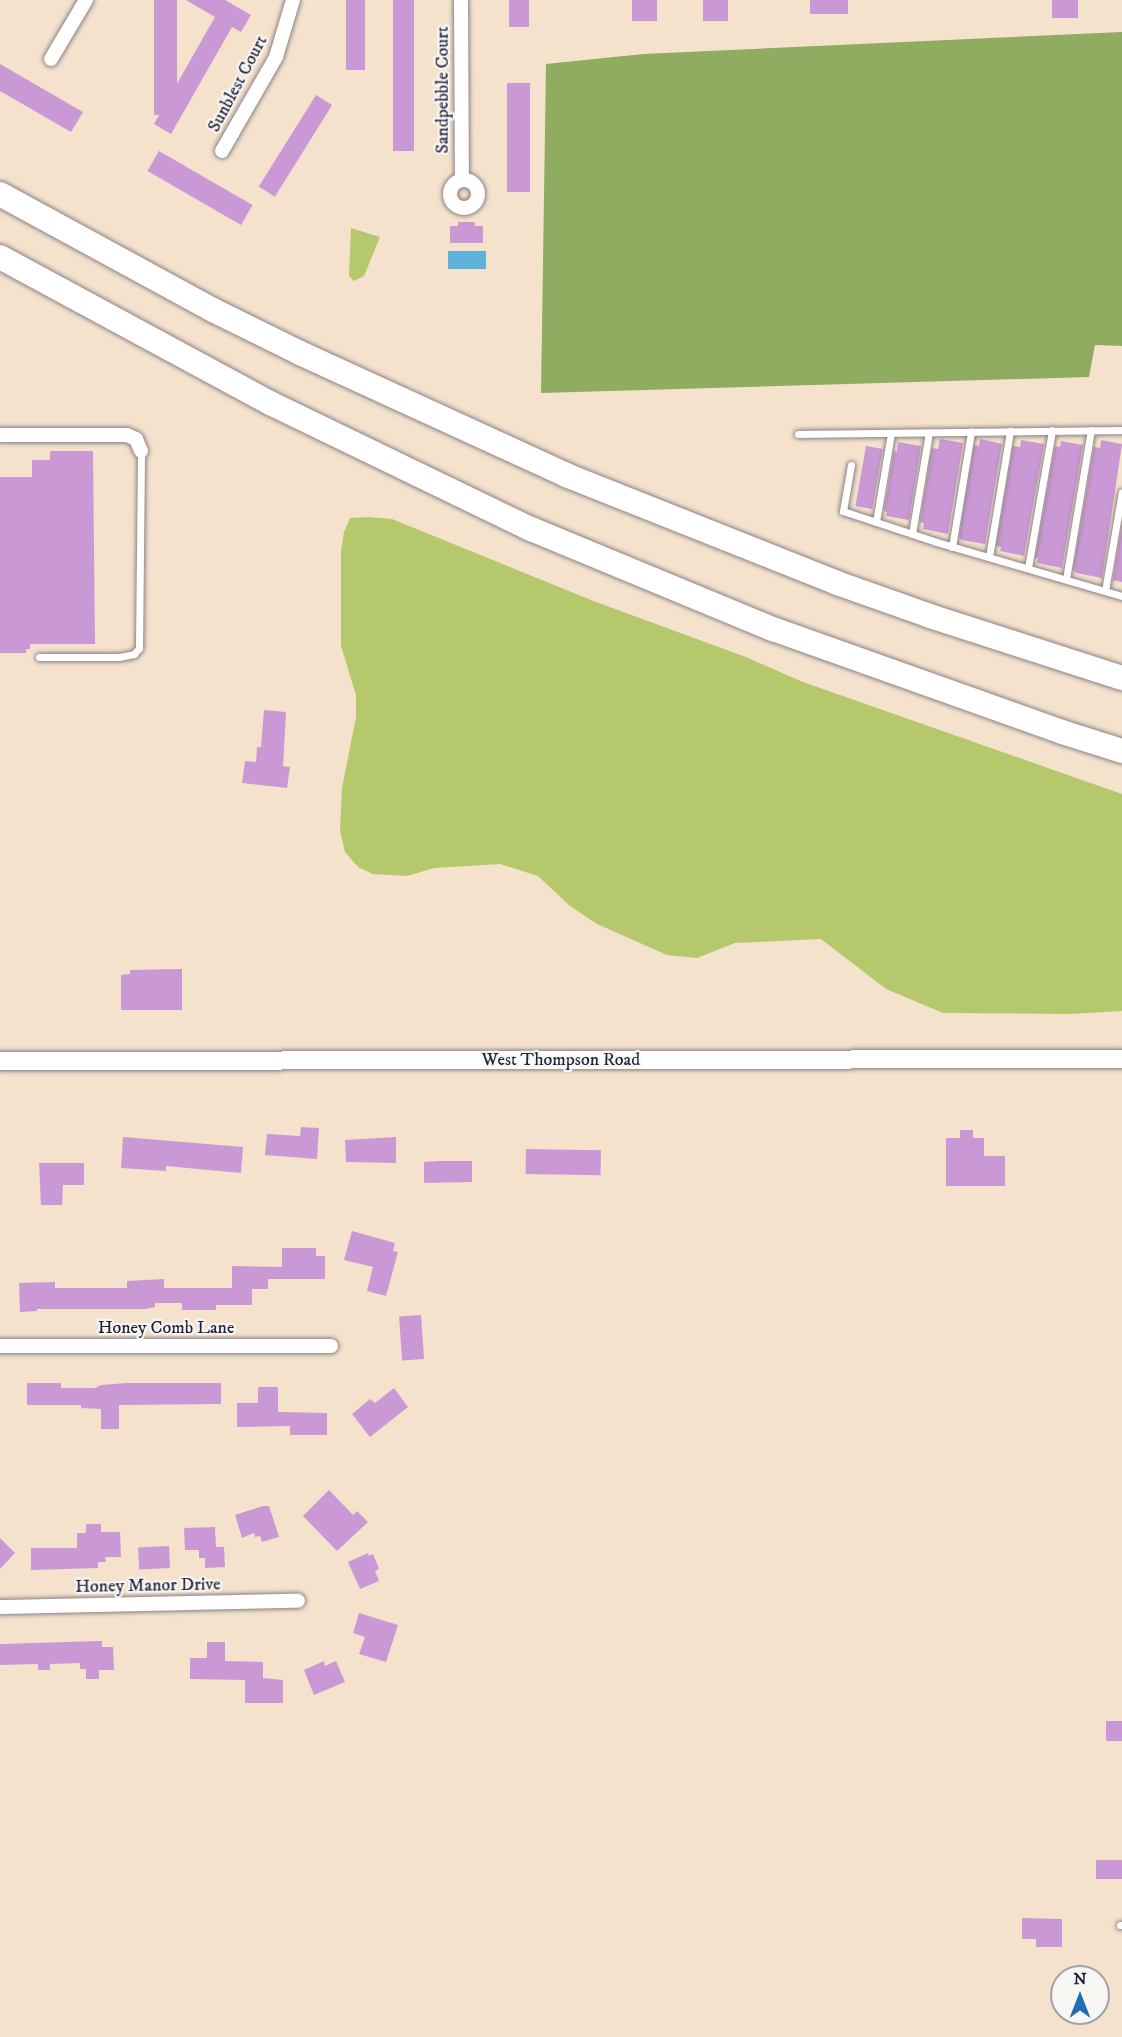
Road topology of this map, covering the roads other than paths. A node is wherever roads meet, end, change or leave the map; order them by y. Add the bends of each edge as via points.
1 (86, 0) edge
2 (293, 0) edge
3 (461, 0) edge
4 (51, 59) dead end
5 (222, 151) dead end
6 (462, 180) dead end
7 (0, 194) edge
8 (0, 257) edge
9 (1122, 429) edge
10 (1052, 430) junction
11 (1091, 430) junction
12 (1010, 431) junction
13 (929, 432) junction
14 (971, 432) junction
15 (891, 433) junction
16 (798, 434) dead end
17 (0, 435) edge
18 (141, 451) joint
19 (851, 465) dead end
20 (1122, 492) edge
21 (876, 522) junction
22 (912, 534) junction
23 (951, 547) junction
24 (989, 557) junction
25 (1028, 568) junction
26 (1066, 579) junction
27 (1105, 591) junction
28 (1122, 596) edge
29 (39, 657) dead end
30 (1122, 678) edge
31 (1122, 751) edge
32 (1122, 1059) edge
33 (0, 1061) edge
34 (0, 1346) edge
35 (331, 1346) dead end
36 (297, 1601) dead end
37 (0, 1607) edge

1 - 4 street
2 - 5 street, Sunblest Court via 276,57
3 - 6 street, Sandpebble Court
7 - 30 highway via 291,348 566,475 848,586
8 - 31 highway via 270,403 531,529 773,629
9 - 11 lane
10 - 11 lane
10 - 12 lane
10 - 25 lane
11 - 26 lane
12 - 14 lane
12 - 24 lane
13 - 14 lane
13 - 15 lane
13 - 22 lane
14 - 23 lane
15 - 16 lane
15 - 21 lane
17 - 18 street via 127,435 136,440
18 - 29 lane via 140,648 134,654 119,657
19 - 21 lane via 843,511
20 - 27 lane
21 - 22 lane
22 - 23 lane
23 - 24 lane
24 - 25 lane
25 - 26 lane
26 - 27 lane
27 - 28 lane
32 - 33 main road, West Thompson Road
34 - 35 street, Honey Comb Lane
36 - 37 street, Honey Manor Drive

